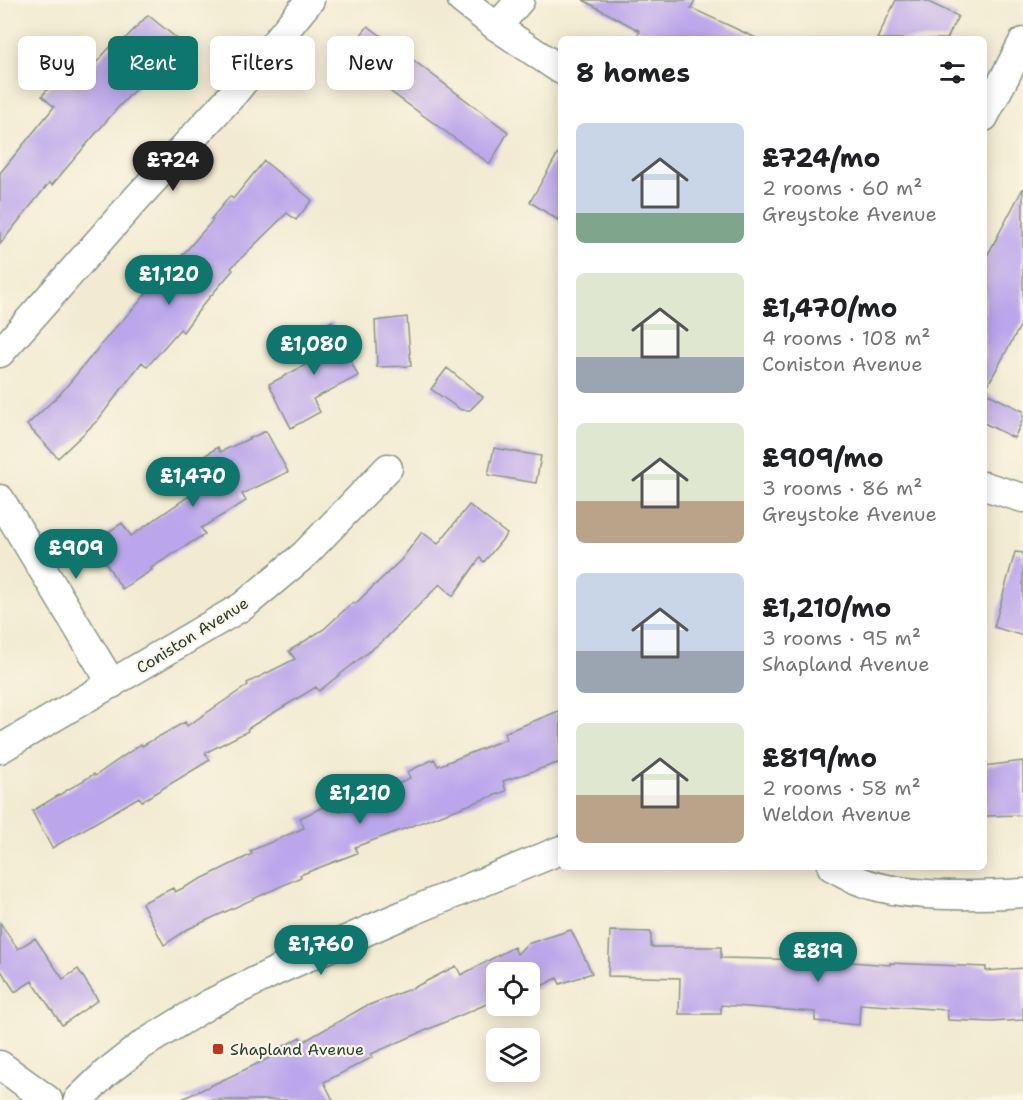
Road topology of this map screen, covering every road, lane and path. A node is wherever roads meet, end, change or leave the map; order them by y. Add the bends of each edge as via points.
1 (310, 0) edge
2 (462, 0) edge
3 (520, 0) edge
4 (497, 27) junction
5 (1023, 42) edge
6 (558, 68) edge
7 (987, 111) edge
8 (0, 353) edge
9 (388, 468) dead end
10 (987, 487) edge
11 (1023, 498) edge
12 (0, 499) edge
13 (112, 684) junction
14 (0, 749) edge
15 (558, 851) edge
16 (838, 870) edge
17 (1023, 893) edge
18 (0, 1065) edge
19 (48, 1100) edge
20 (78, 1100) edge

1 - 8 street via 235,92
2 - 4 street
3 - 4 street
4 - 6 street
5 - 7 street
9 - 13 street, Coniston Avenue via 304,555 243,606
10 - 11 street
12 - 13 street
13 - 14 street, Coniston Avenue
15 - 20 street via 405,914 209,1004 142,1045
16 - 17 street via 859,881 901,891 941,895
18 - 19 street

